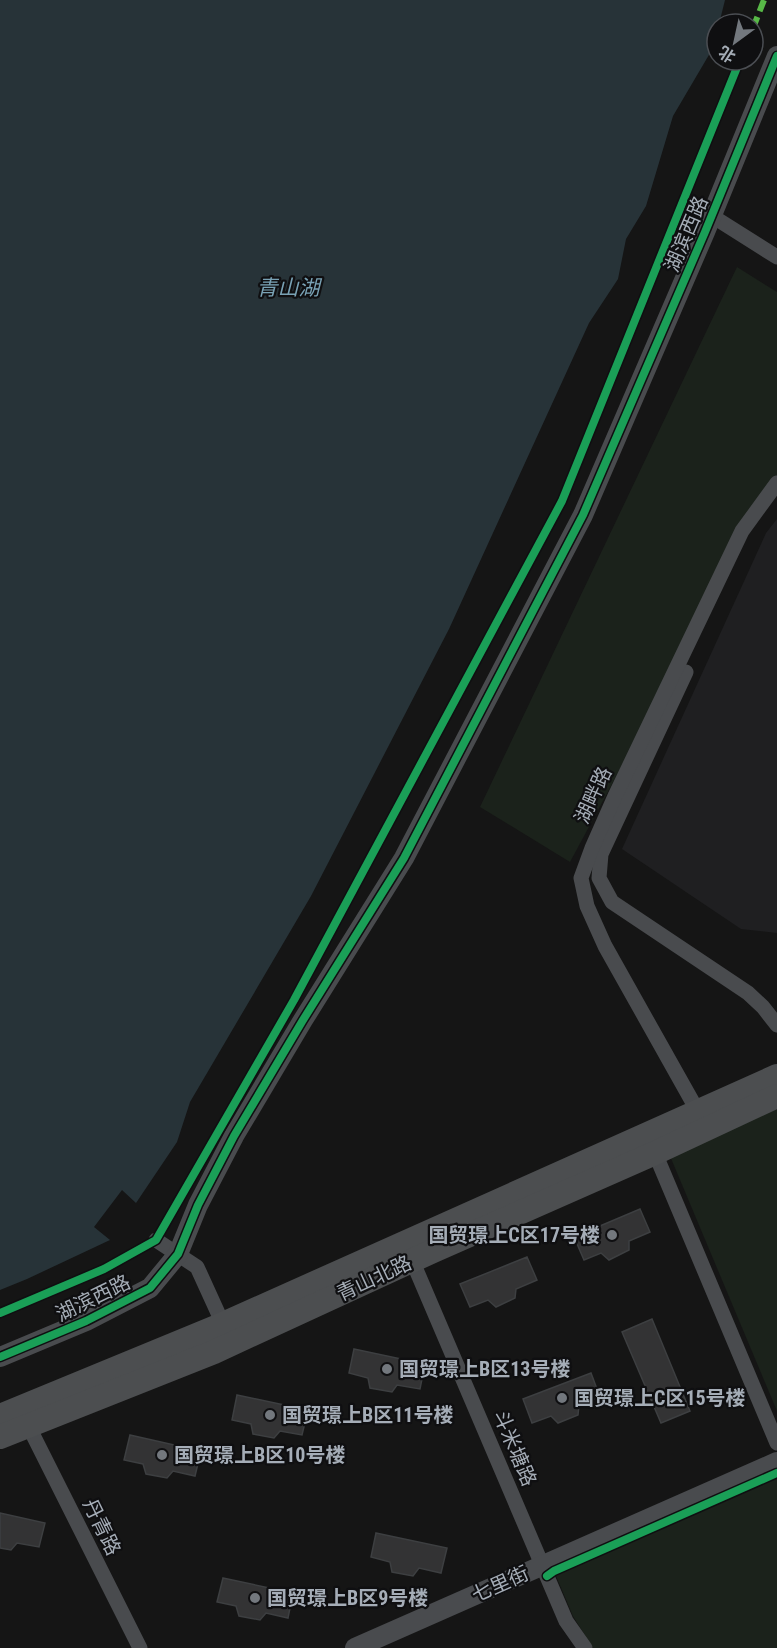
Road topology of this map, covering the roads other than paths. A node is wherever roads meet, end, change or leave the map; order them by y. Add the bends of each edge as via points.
1 (777, 56) edge
2 (712, 216) junction
3 (777, 257) edge
4 (777, 483) edge
5 (777, 498) edge
6 (777, 1025) edge
7 (777, 1076) edge
8 (777, 1096) edge
9 (702, 1120) junction
10 (655, 1153) junction
11 (156, 1240) dead end
12 (178, 1254) junction
13 (412, 1260) junction
14 (223, 1324) junction
15 (0, 1357) edge
16 (0, 1416) edge
17 (28, 1425) junction
18 (0, 1437) edge
19 (777, 1443) edge
20 (777, 1462) edge
21 (542, 1566) junction
22 (140, 1648) edge
23 (355, 1648) edge
24 (585, 1648) edge

1 - 2 street, 湖滨西路
2 - 3 street
2 - 12 street, 湖滨西路 via 583,515 404,858 234,1136
4 - 9 street, 湖畔路 via 742,531 615,796 581,878 587,906 605,946
5 - 6 street, 湖畔路 via 749,537 734,568 601,854 599,878 612,902 748,993
7 - 9 main road, 青山北路
8 - 9 main road, 青山北路
9 - 10 main road, 青山北路
9 - 14 main road, 青山北路
10 - 13 main road, 青山北路
10 - 19 street
11 - 12 street
12 - 14 street via 197,1267
12 - 15 street, 湖滨西路 via 150,1288 86,1321
13 - 17 main road, 青山北路 via 214,1352
13 - 21 street, 斗米塘路
14 - 16 main road, 青山北路
17 - 18 main road, 青山北路
17 - 22 street, 丹青路
20 - 21 street, 七里街
21 - 23 street, 七里街
21 - 24 street, 斗米塘路 via 566,1621

